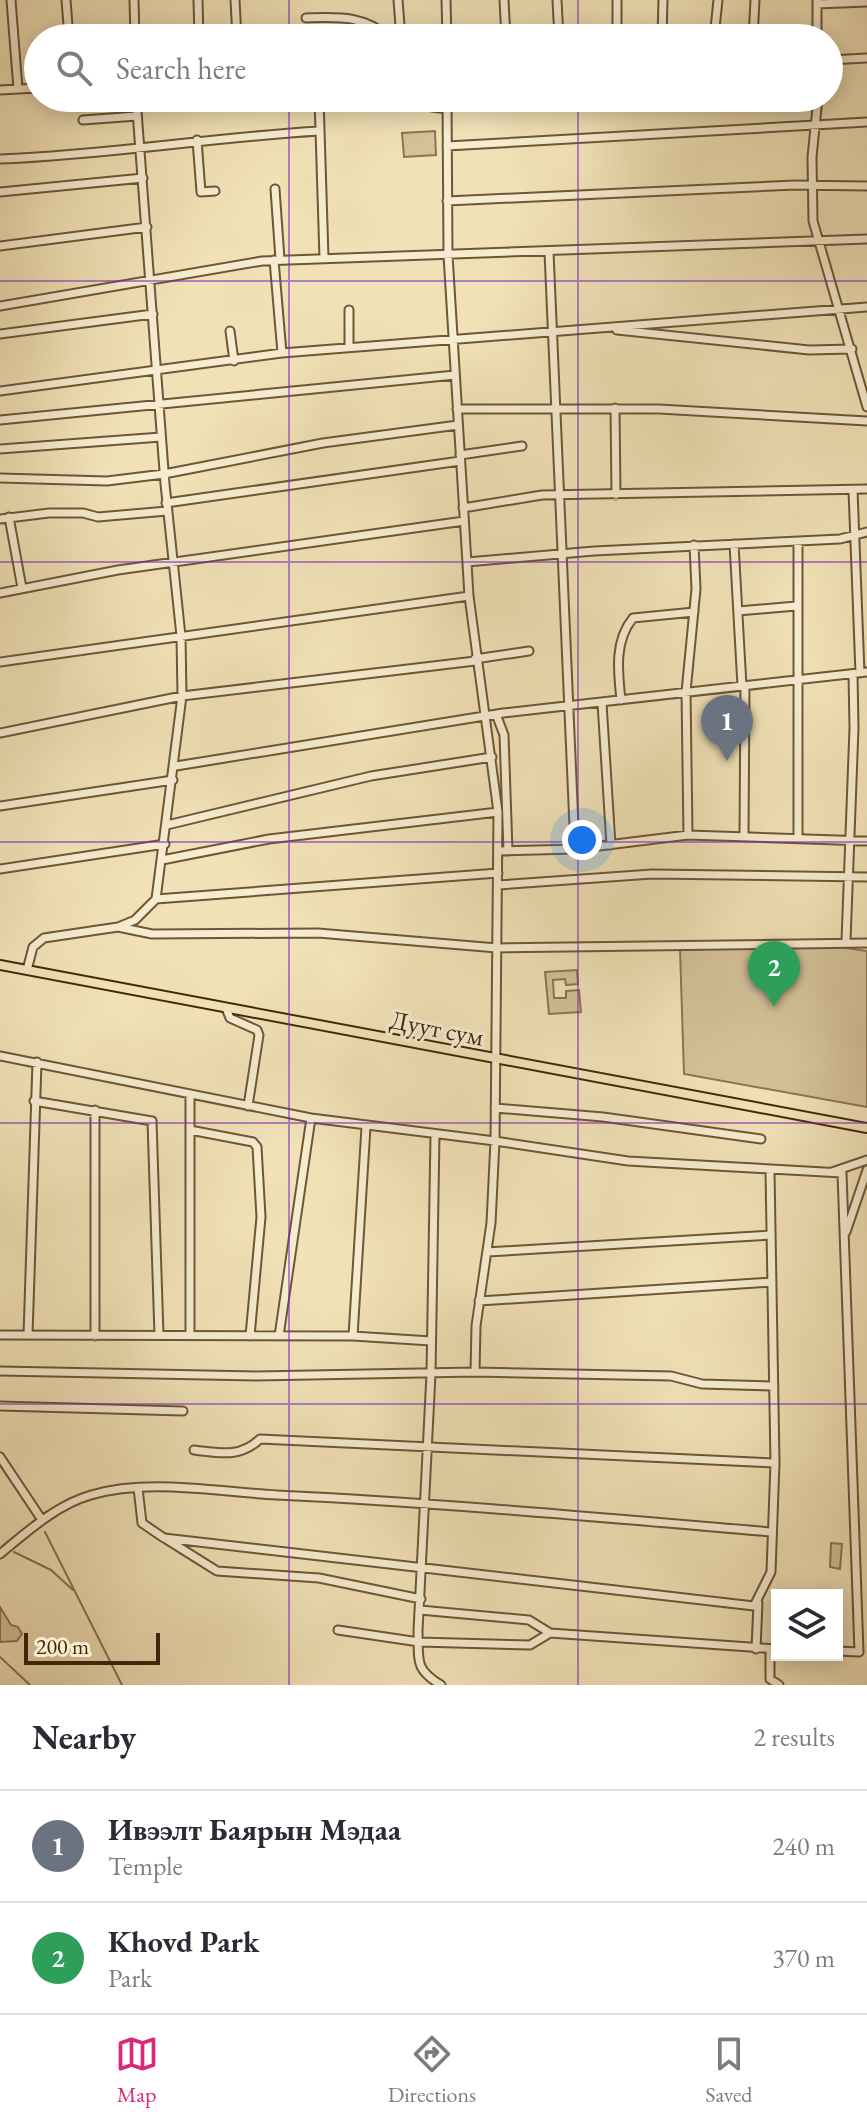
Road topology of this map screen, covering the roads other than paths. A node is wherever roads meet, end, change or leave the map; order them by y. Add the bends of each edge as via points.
1 (11, 0) edge
2 (66, 0) edge
3 (134, 0) edge
4 (198, 0) edge
5 (235, 0) edge
6 (398, 0) edge
7 (446, 0) edge
8 (504, 0) edge
9 (557, 0) edge
10 (617, 0) edge
11 (663, 0) edge
12 (718, 0) edge
13 (755, 0) edge
14 (817, 2) edge
15 (867, 2) edge
16 (306, 18) dead end
17 (68, 24) edge
18 (135, 24) edge
19 (199, 24) edge
20 (236, 24) edge
21 (370, 24) edge
22 (400, 24) edge
23 (447, 24) edge
24 (505, 24) edge
25 (558, 24) edge
26 (617, 24) edge
27 (662, 24) edge
28 (715, 24) edge
29 (754, 24) edge
30 (817, 24) edge
31 (867, 58) edge
32 (843, 59) edge
33 (18, 89) junction
34 (24, 89) edge
35 (0, 90) edge
36 (137, 112) edge
37 (320, 112) edge
38 (447, 112) edge
39 (817, 112) edge
40 (137, 116) junction
41 (83, 120) dead end
42 (867, 122) edge
43 (817, 124) junction
44 (320, 131) junction
45 (197, 140) junction
46 (447, 146) junction
47 (140, 148) junction
48 (0, 159) edge
49 (143, 178) junction
50 (812, 186) junction
51 (867, 186) edge
52 (275, 189) dead end
53 (215, 191) dead end
54 (0, 192) edge
55 (447, 201) junction
56 (147, 227) junction
57 (867, 239) edge
58 (819, 242) junction
59 (0, 246) edge
60 (549, 252) junction
61 (448, 255) junction
62 (324, 258) junction
63 (277, 260) junction
64 (151, 280) junction
65 (0, 306) edge
66 (867, 307) edge
67 (841, 309) junction
68 (349, 310) dead end
69 (153, 314) junction
70 (611, 329) junction
71 (230, 331) dead end
72 (552, 331) junction
73 (0, 334) edge
74 (452, 340) junction
75 (349, 347) junction
76 (852, 349) junction
77 (282, 353) junction
78 (234, 361) junction
79 (856, 363) junction
80 (867, 363) edge
81 (157, 372) junction
82 (455, 375) junction
83 (0, 391) edge
84 (159, 405) junction
85 (553, 407) junction
86 (867, 407) edge
87 (615, 408) junction
88 (457, 409) junction
89 (0, 420) edge
90 (867, 421) edge
91 (458, 425) junction
92 (161, 437) junction
93 (522, 446) dead end
94 (0, 449) edge
95 (460, 458) junction
96 (164, 474) junction
97 (0, 478) edge
98 (867, 489) edge
99 (853, 490) junction
100 (558, 495) junction
101 (616, 495) junction
102 (167, 507) junction
103 (463, 508) junction
104 (5, 518) edge
105 (464, 521) junction
106 (867, 532) edge
107 (855, 534) junction
108 (798, 542) junction
109 (734, 544) junction
110 (694, 545) junction
111 (561, 553) junction
112 (467, 562) junction
113 (172, 563) junction
114 (22, 588) junction
115 (0, 593) edge
116 (469, 596) junction
117 (796, 606) junction
118 (738, 611) junction
119 (694, 612) junction
120 (181, 636) junction
121 (529, 651) dead end
122 (475, 660) junction
123 (0, 662) edge
124 (860, 673) edge
125 (799, 680) junction
126 (744, 686) junction
127 (686, 692) junction
128 (182, 696) junction
129 (621, 700) junction
130 (602, 703) junction
131 (568, 705) junction
132 (496, 714) junction
133 (485, 716) junction
134 (0, 733) edge
135 (492, 757) junction
136 (176, 766) junction
137 (173, 780) junction
138 (0, 806) edge
139 (498, 812) junction
140 (167, 825) junction
141 (688, 835) junction
142 (744, 836) junction
143 (798, 838) junction
144 (850, 840) junction
145 (867, 841) edge
146 (165, 844) junction
147 (611, 845) junction
148 (575, 849) junction
149 (498, 851) junction
150 (508, 851) junction
151 (162, 860) junction
152 (0, 869) edge
153 (498, 873) junction
154 (849, 876) junction
155 (867, 877) edge
156 (498, 885) junction
157 (156, 899) junction
158 (118, 927) junction
159 (846, 941) junction
160 (867, 943) edge
161 (497, 948) junction
162 (0, 965) edge
163 (27, 970) junction
164 (226, 1008) junction
165 (0, 1056) edge
166 (496, 1059) junction
167 (37, 1062) junction
168 (190, 1094) junction
169 (34, 1101) junction
170 (248, 1106) junction
171 (495, 1108) junction
172 (95, 1110) junction
173 (311, 1118) junction
174 (366, 1127) junction
175 (867, 1128) edge
176 (190, 1130) junction
177 (435, 1135) junction
178 (761, 1139) dead end
179 (495, 1141) junction
180 (867, 1160) edge
181 (867, 1170) edge
182 (770, 1171) junction
183 (831, 1173) junction
184 (771, 1235) junction
185 (844, 1238) junction
186 (487, 1252) junction
187 (772, 1282) junction
188 (479, 1301) junction
189 (0, 1335) edge
190 (28, 1335) junction
191 (159, 1335) junction
192 (190, 1335) junction
193 (95, 1336) junction
194 (250, 1336) junction
195 (279, 1336) junction
196 (353, 1336) junction
197 (431, 1341) junction
198 (0, 1371) edge
199 (475, 1372) junction
200 (431, 1374) junction
201 (774, 1386) junction
202 (0, 1406) edge
203 (183, 1411) dead end
204 (428, 1446) junction
205 (194, 1450) dead end
206 (0, 1457) edge
207 (775, 1463) junction
208 (138, 1488) junction
209 (426, 1502) junction
210 (42, 1520) junction
211 (772, 1532) junction
212 (164, 1538) junction
213 (0, 1554) edge
214 (424, 1565) junction
215 (421, 1599) junction
216 (758, 1601) junction
217 (420, 1610) junction
218 (338, 1630) dead end
219 (550, 1633) junction
220 (419, 1642) junction
221 (756, 1649) junction
222 (771, 1649) edge
223 (843, 1651) edge
224 (772, 1661) edge
225 (441, 1685) edge
226 (779, 1685) edge

1 - 33 street
2 - 17 street
3 - 18 street
4 - 19 street
5 - 20 street
6 - 22 street
7 - 23 street
8 - 24 street
9 - 25 street
10 - 26 street
11 - 27 street
12 - 28 street
13 - 29 street
14 - 15 street
14 - 30 street
16 - 21 street via 353,17
31 - 32 street
33 - 34 street
33 - 35 street
36 - 40 street
37 - 44 street
38 - 46 street
39 - 43 street
40 - 41 street
40 - 47 street
42 - 43 street
43 - 46 street
43 - 50 street
44 - 45 street
44 - 62 street
45 - 47 street
45 - 53 street via 201,192
46 - 55 street
47 - 48 street
47 - 49 street
49 - 54 street
49 - 56 street
50 - 51 street
50 - 55 street
50 - 58 street
52 - 63 street
55 - 61 street
56 - 59 street
56 - 64 street
57 - 58 street
58 - 60 street
58 - 67 street
60 - 61 street
60 - 72 street
61 - 62 street
61 - 74 street
62 - 63 street
63 - 64 street
63 - 77 street
64 - 65 street
64 - 69 street
66 - 67 street
67 - 70 street
67 - 76 street
68 - 75 street
69 - 73 street
69 - 81 street
70 - 72 street
70 - 76 street via 809,350
71 - 78 street
72 - 74 street
72 - 85 street
74 - 75 street
74 - 82 street
75 - 77 street
76 - 79 street
77 - 78 street
78 - 81 street
79 - 80 street
79 - 86 street
81 - 83 street
81 - 84 street
82 - 84 street
82 - 88 street
84 - 89 street
84 - 92 street
85 - 87 street
85 - 88 street
85 - 100 street
87 - 90 street
87 - 101 street
88 - 91 street
91 - 95 street
91 - 96 street via 323,443
92 - 94 street
92 - 96 street
93 - 95 street
95 - 102 street
95 - 103 street
96 - 97 street via 107,481
96 - 102 street
98 - 99 street
99 - 101 street
99 - 107 street
100 - 101 street
100 - 103 street
100 - 111 street
102 - 104 street via 98,517 49,513
102 - 113 street
103 - 105 street
104 - 114 street
105 - 112 street
105 - 113 street
106 - 107 street
107 - 108 street
107 - 124 street
108 - 109 street
108 - 117 street
109 - 110 street
109 - 118 street
110 - 111 street
110 - 119 street
111 - 112 street
111 - 131 street
112 - 116 street
113 - 114 street
113 - 120 street
114 - 115 street
116 - 120 street
116 - 122 street
117 - 118 street
117 - 125 street
118 - 126 street
119 - 127 street
119 - 129 street via 633,618 626,626 620,648
120 - 123 street
120 - 128 street
121 - 122 street
122 - 128 street
122 - 133 street
124 - 125 street
124 - 144 street
125 - 126 street
125 - 143 street
126 - 127 street
126 - 142 street
127 - 129 street
127 - 141 street
128 - 134 street
128 - 136 street
129 - 130 street
130 - 131 street
130 - 147 street
131 - 132 street
131 - 148 street
132 - 133 street
132 - 150 street via 504,735
133 - 135 street
133 - 136 street
135 - 139 street
135 - 140 street via 371,776
136 - 137 street
137 - 138 street
137 - 140 street
139 - 149 street
139 - 151 street via 269,839
140 - 146 street
141 - 142 street
141 - 147 street
142 - 143 street
143 - 144 street
144 - 145 street
144 - 154 street
146 - 151 street
146 - 152 street
147 - 148 street
148 - 150 street
149 - 150 street
149 - 153 street
151 - 157 street
153 - 156 street
153 - 157 street
154 - 155 street
154 - 156 street via 652,874
154 - 159 street
156 - 161 street
157 - 158 street via 135,920
158 - 161 street via 152,934 318,933
158 - 163 street via 44,938 33,947
159 - 160 street
159 - 161 street
161 - 166 street
162 - 163 main road, Дуут сум
163 - 164 main road, Дуут сум
164 - 166 main road, Дуут сум
164 - 170 street via 230,1018 259,1035
165 - 167 street
166 - 171 street
166 - 175 main road, Дуут сум
167 - 168 street
167 - 169 street
168 - 170 street
168 - 176 street
169 - 172 street
169 - 190 street
170 - 173 street
171 - 178 street
171 - 179 street
172 - 191 street via 152,1121 155,1128
172 - 193 street
173 - 174 street
173 - 195 street
174 - 177 street
174 - 196 street
176 - 192 street
176 - 194 street via 257,1147 261,1217
177 - 179 street
177 - 197 street
179 - 182 street via 628,1161
179 - 186 street
180 - 183 street
181 - 185 street
182 - 183 street
182 - 184 street
183 - 185 street via 842,1173
184 - 186 street
184 - 187 street
185 - 223 street via 859,1652
186 - 188 street
187 - 188 street
187 - 201 street
188 - 199 street
189 - 190 street
190 - 193 street
191 - 192 street
191 - 193 street
192 - 194 street
194 - 195 street
195 - 196 street
196 - 197 street
197 - 200 street
198 - 200 street
199 - 200 street
199 - 201 street via 671,1376 702,1384
200 - 204 street
201 - 207 street
202 - 203 street
204 - 205 street via 260,1439 234,1454
204 - 207 street
204 - 209 street
206 - 210 street
207 - 211 street
208 - 209 street
208 - 210 street via 89,1495
208 - 212 street via 142,1523
209 - 211 street
209 - 214 street
210 - 213 street
211 - 216 street via 771,1572
212 - 214 street
212 - 215 street via 217,1571 319,1578
214 - 215 street
214 - 216 street via 747,1608
215 - 217 street
216 - 221 street
217 - 219 street via 529,1620
217 - 220 street
218 - 220 street
219 - 220 street via 530,1645
219 - 221 street
220 - 225 street via 423,1675
221 - 222 street
224 - 226 street via 770,1679

